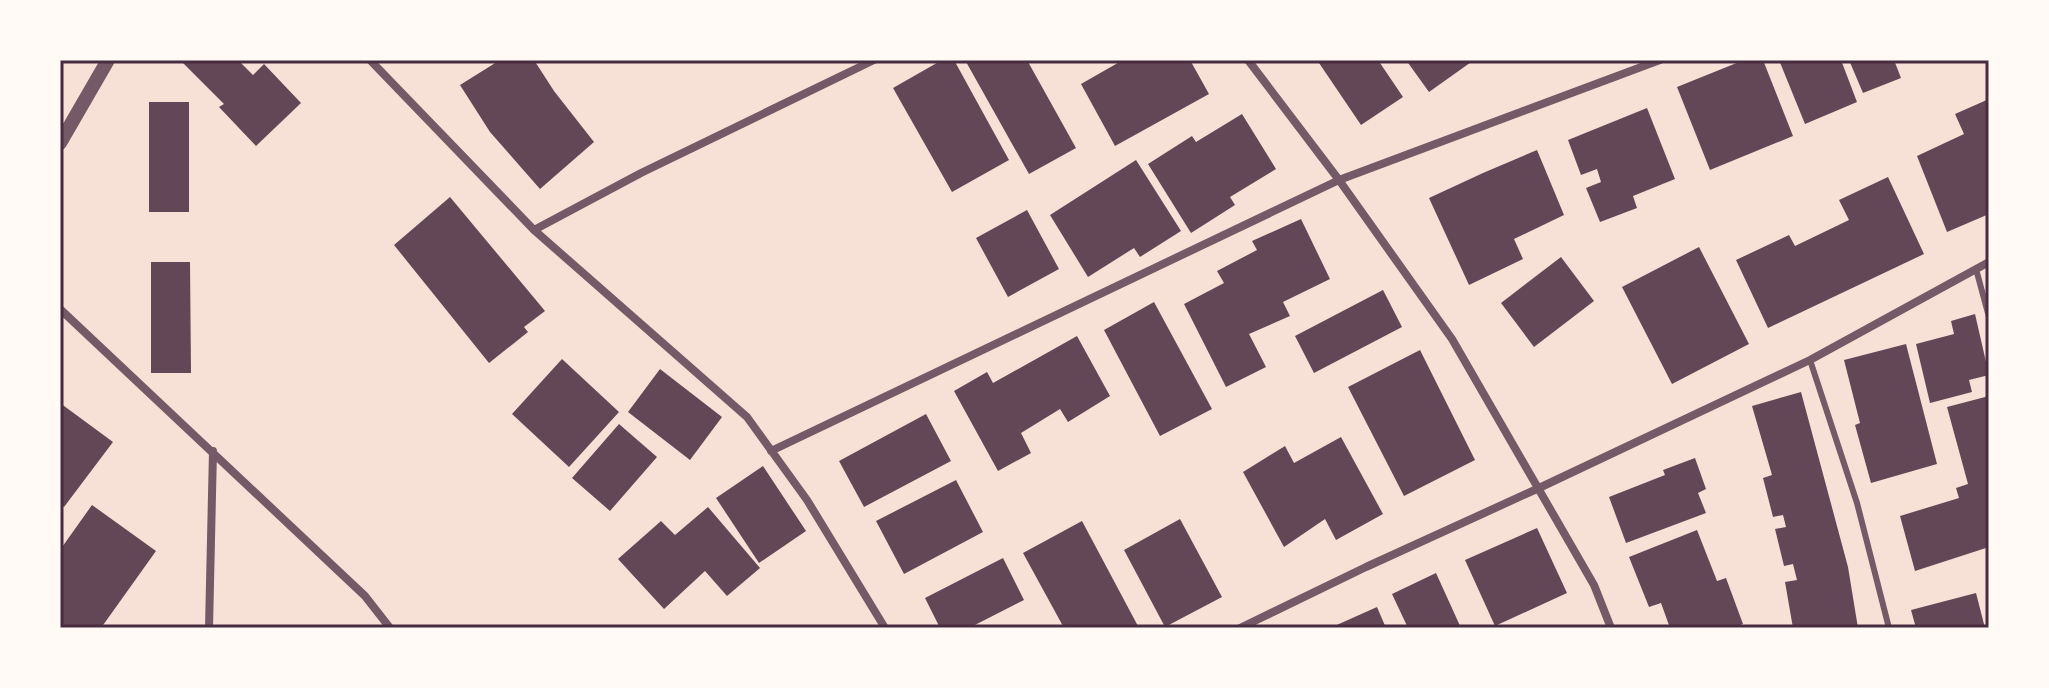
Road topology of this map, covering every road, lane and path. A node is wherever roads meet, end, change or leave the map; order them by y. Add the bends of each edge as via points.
1 (108, 60) edge
2 (370, 60) edge
3 (874, 60) edge
4 (1248, 60) edge
5 (1660, 60) edge
6 (60, 143) edge
7 (1339, 180) junction
8 (534, 230) junction
9 (1989, 262) edge
10 (1976, 269) junction
11 (60, 309) edge
12 (1989, 317) edge
13 (1810, 360) junction
14 (213, 451) junction
15 (771, 451) junction
16 (1539, 488) junction
17 (209, 628) edge
18 (390, 628) edge
19 (885, 628) edge
20 (1240, 628) edge
21 (1611, 628) edge
22 (1889, 628) edge

1 - 6 street
2 - 8 street
3 - 8 street
4 - 7 street
5 - 7 street
7 - 15 street
7 - 16 street via 1452,339
8 - 15 street via 747,417
9 - 10 street
10 - 12 lane
10 - 13 street
11 - 14 street
13 - 16 street
13 - 22 lane via 1857,503
14 - 17 street
14 - 18 street via 365,596
15 - 19 street
16 - 20 street
16 - 21 street via 1594,585

